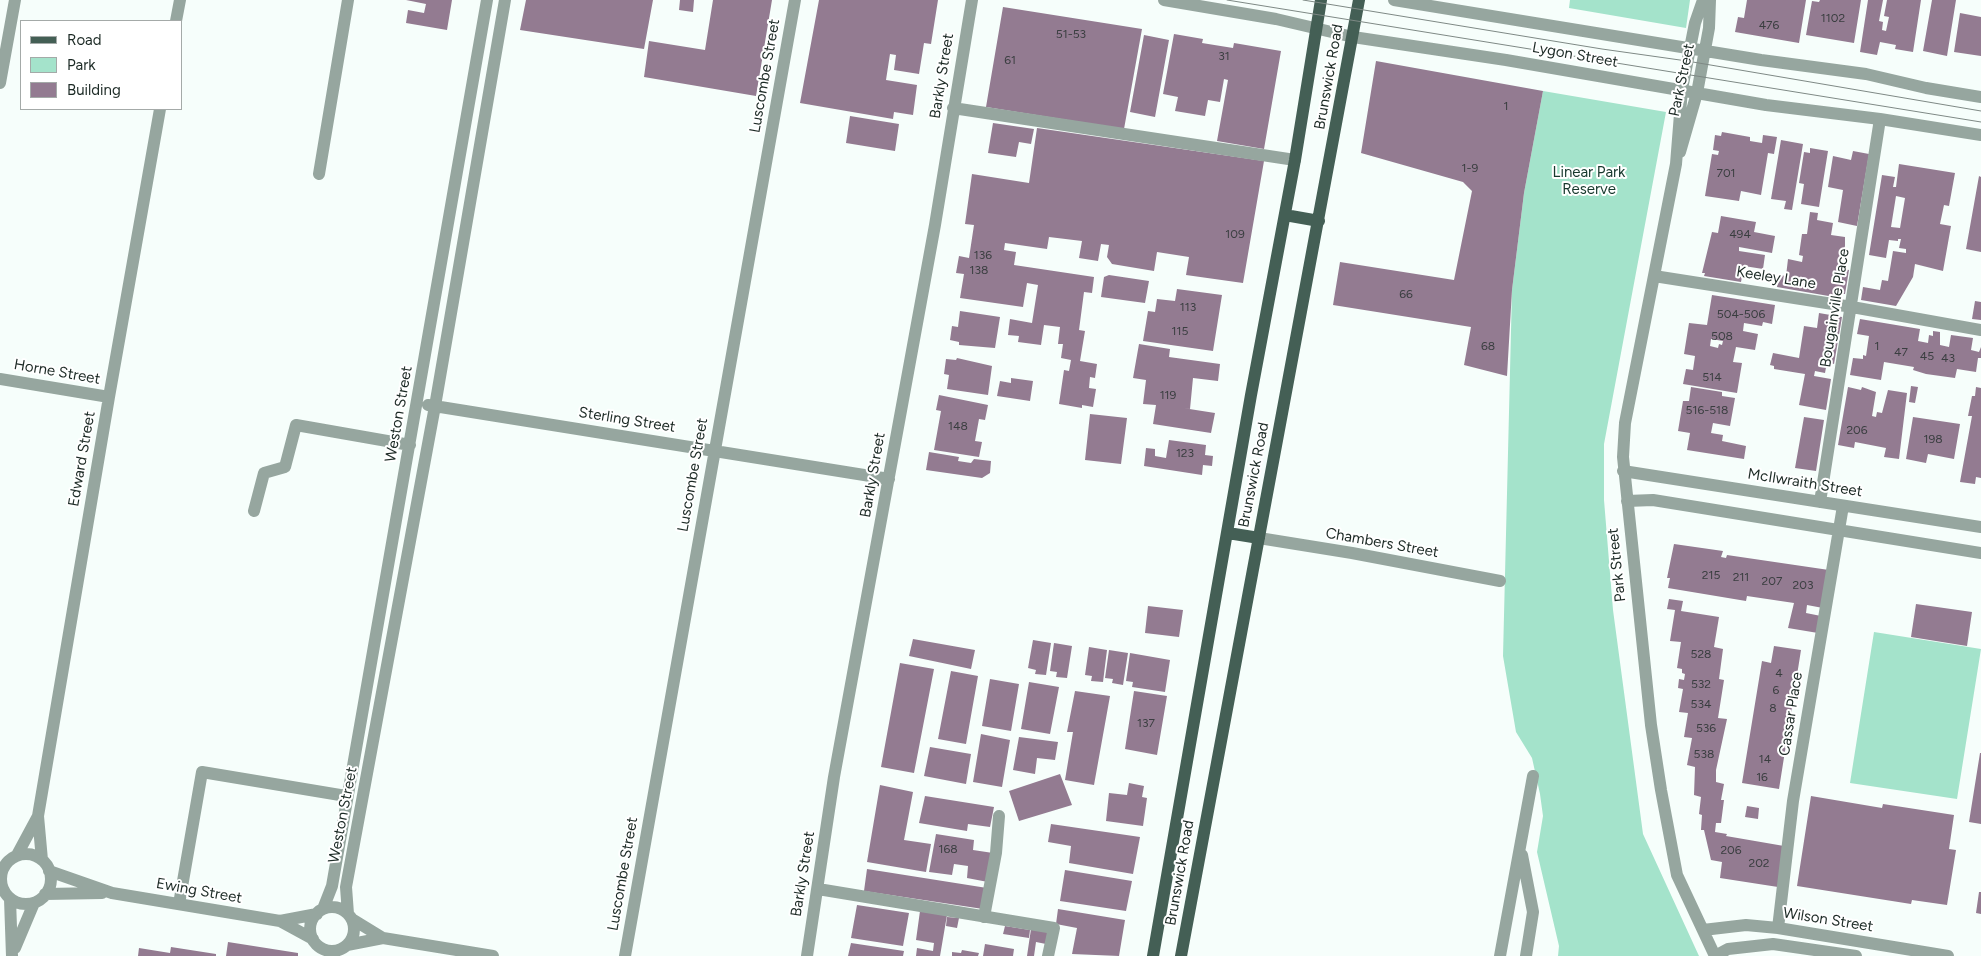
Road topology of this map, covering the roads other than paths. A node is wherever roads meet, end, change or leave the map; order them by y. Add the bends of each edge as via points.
1 (15, 0) edge
2 (180, 0) edge
3 (348, 0) edge
4 (487, 0) edge
5 (504, 0) edge
6 (795, 0) edge
7 (972, 0) edge
8 (1164, 0) edge
9 (1321, 0) edge
10 (1359, 0) edge
11 (1394, 0) edge
12 (1703, 0) edge
13 (1710, 0) edge
14 (176, 20) edge
15 (1317, 30) junction
16 (1352, 37) junction
17 (1690, 48) junction
18 (1705, 51) junction
19 (0, 83) edge
20 (1682, 89) junction
21 (1697, 93) junction
22 (1981, 97) edge
23 (953, 108) junction
24 (160, 110) edge
25 (1880, 118) junction
26 (1981, 135) edge
27 (1295, 160) junction
28 (1676, 164) junction
29 (319, 174) dead end
30 (457, 174) junction
31 (474, 177) junction
32 (1285, 215) junction
33 (1319, 221) junction
34 (1654, 276) junction
35 (1852, 307) junction
36 (1981, 330) edge
37 (0, 378) edge
38 (109, 397) junction
39 (418, 403) junction
40 (435, 406) junction
41 (410, 445) junction
42 (714, 450) junction
43 (1623, 471) junction
44 (889, 479) junction
45 (1627, 502) junction
46 (1820, 502) junction
47 (1843, 506) junction
48 (254, 511) dead end
49 (1981, 526) edge
50 (1839, 530) junction
51 (1228, 533) junction
52 (1258, 538) junction
53 (1981, 553) edge
54 (1500, 581) dead end
55 (371, 660) junction
56 (387, 663) junction
57 (1533, 776) dead end
58 (346, 796) junction
59 (38, 816) junction
60 (999, 816) dead end
61 (1520, 845) junction
62 (18, 856) junction
63 (3, 863) edge
64 (45, 866) junction
65 (1, 886) edge
66 (818, 889) junction
67 (112, 893) junction
68 (46, 894) junction
69 (10, 899) junction
70 (34, 903) junction
71 (179, 904) junction
72 (320, 912) junction
73 (350, 916) junction
74 (984, 917) junction
75 (280, 921) junction
76 (1778, 928) junction
77 (1702, 930) junction
78 (384, 938) junction
79 (316, 947) edge
80 (342, 950) edge
81 (12, 956) edge
82 (493, 956) edge
83 (625, 956) edge
84 (807, 956) edge
85 (1048, 956) edge
86 (1153, 956) edge
87 (1181, 956) edge
88 (1500, 956) edge
89 (1526, 956) edge
90 (1715, 956) edge
91 (1856, 956) edge
92 (1948, 956) edge

1 - 19 street
2 - 14 street
3 - 29 street
4 - 30 street, Weston Street
5 - 31 street, Weston Street
6 - 42 street, Luscombe Street
7 - 23 street, Barkly Street
8 - 15 street, Lygon Street via 1276,19
9 - 15 main road, Brunswick Road
10 - 16 main road, Brunswick Road
11 - 17 street, Lygon Street
12 - 17 street, Park Street
13 - 18 street, Park Street via 1710,28
15 - 16 street, Lygon Street
15 - 27 main road, Brunswick Road
16 - 20 street, Lygon Street
16 - 33 main road, Brunswick Road
17 - 18 street, Lygon Street
17 - 20 street, Park Street
18 - 21 street, Park Street
18 - 22 street, Lygon Street via 1866,74
20 - 21 street, Lygon Street
20 - 28 street, Park Street
21 - 25 street, Lygon Street via 1766,105
21 - 28 street, Park Street
23 - 27 street
23 - 44 street, Barkly Street
24 - 38 street, Edward Street
25 - 26 street, Lygon Street
25 - 35 street, Bougainville Place
27 - 32 main road, Brunswick Road
28 - 34 street, Park Street
30 - 31 street
30 - 39 street, Weston Street
31 - 40 street, Weston Street
32 - 33 main road
32 - 51 main road, Brunswick Road
33 - 52 main road, Brunswick Road
34 - 35 street, Keeley Lane
34 - 43 street, Park Street via 1625,423
35 - 36 street, Keeley Lane
35 - 46 street, Bougainville Place
37 - 38 street, Horne Street
38 - 59 street, Edward Street
39 - 40 street, Sterling Street
39 - 41 street, Weston Street
40 - 42 street, Sterling Street
40 - 56 street, Weston Street
41 - 48 street via 296,425 285,467 264,472
41 - 55 street, Weston Street
42 - 44 street, Sterling Street
42 - 83 street, Luscombe Street
43 - 45 street, Park Street
43 - 46 street, McIlwraith Street
44 - 66 street, Barkly Street via 834,777
45 - 50 street via 1653,500
45 - 77 street, Park Street via 1661,790 1677,875
46 - 47 street, McIlwraith Street
47 - 49 street, McIlwraith Street
47 - 50 street, Cassar Place
50 - 53 street
50 - 76 street, Cassar Place via 1793,801
51 - 52 main road
51 - 86 main road, Brunswick Road
52 - 54 street, Chambers Street
52 - 87 main road, Brunswick Road
55 - 56 street
55 - 58 street, Weston Street
56 - 73 street, Weston Street via 346,887
57 - 61 street
58 - 71 street via 202,772
58 - 72 street, Weston Street via 332,886
59 - 62 street, Edward Street
59 - 64 street, Edward Street
60 - 74 street
61 - 88 street
61 - 89 street via 1533,912
62 - 63 street
62 - 64 street via 26,854
63 - 65 street
64 - 67 street, Ewing Street
64 - 68 street via 50,879
65 - 69 street
66 - 74 street
66 - 84 street, Barkly Street
67 - 68 street, Ewing Street
67 - 71 street, Ewing Street
68 - 70 street
69 - 70 street
69 - 81 street
70 - 81 street
71 - 75 street, Ewing Street
72 - 73 street via 336,908
72 - 75 street, Ewing Street
72 - 79 street via 310,926
73 - 78 street
73 - 80 street via 354,933
74 - 85 street via 1054,928
75 - 79 street, Ewing Street
76 - 77 street, Wilson Street via 1746,925
76 - 92 street, Wilson Street
77 - 90 street, Park Street
78 - 80 street
78 - 82 street
79 - 80 street via 328,951
90 - 91 street, Wilson Street via 1728,948 1773,944

